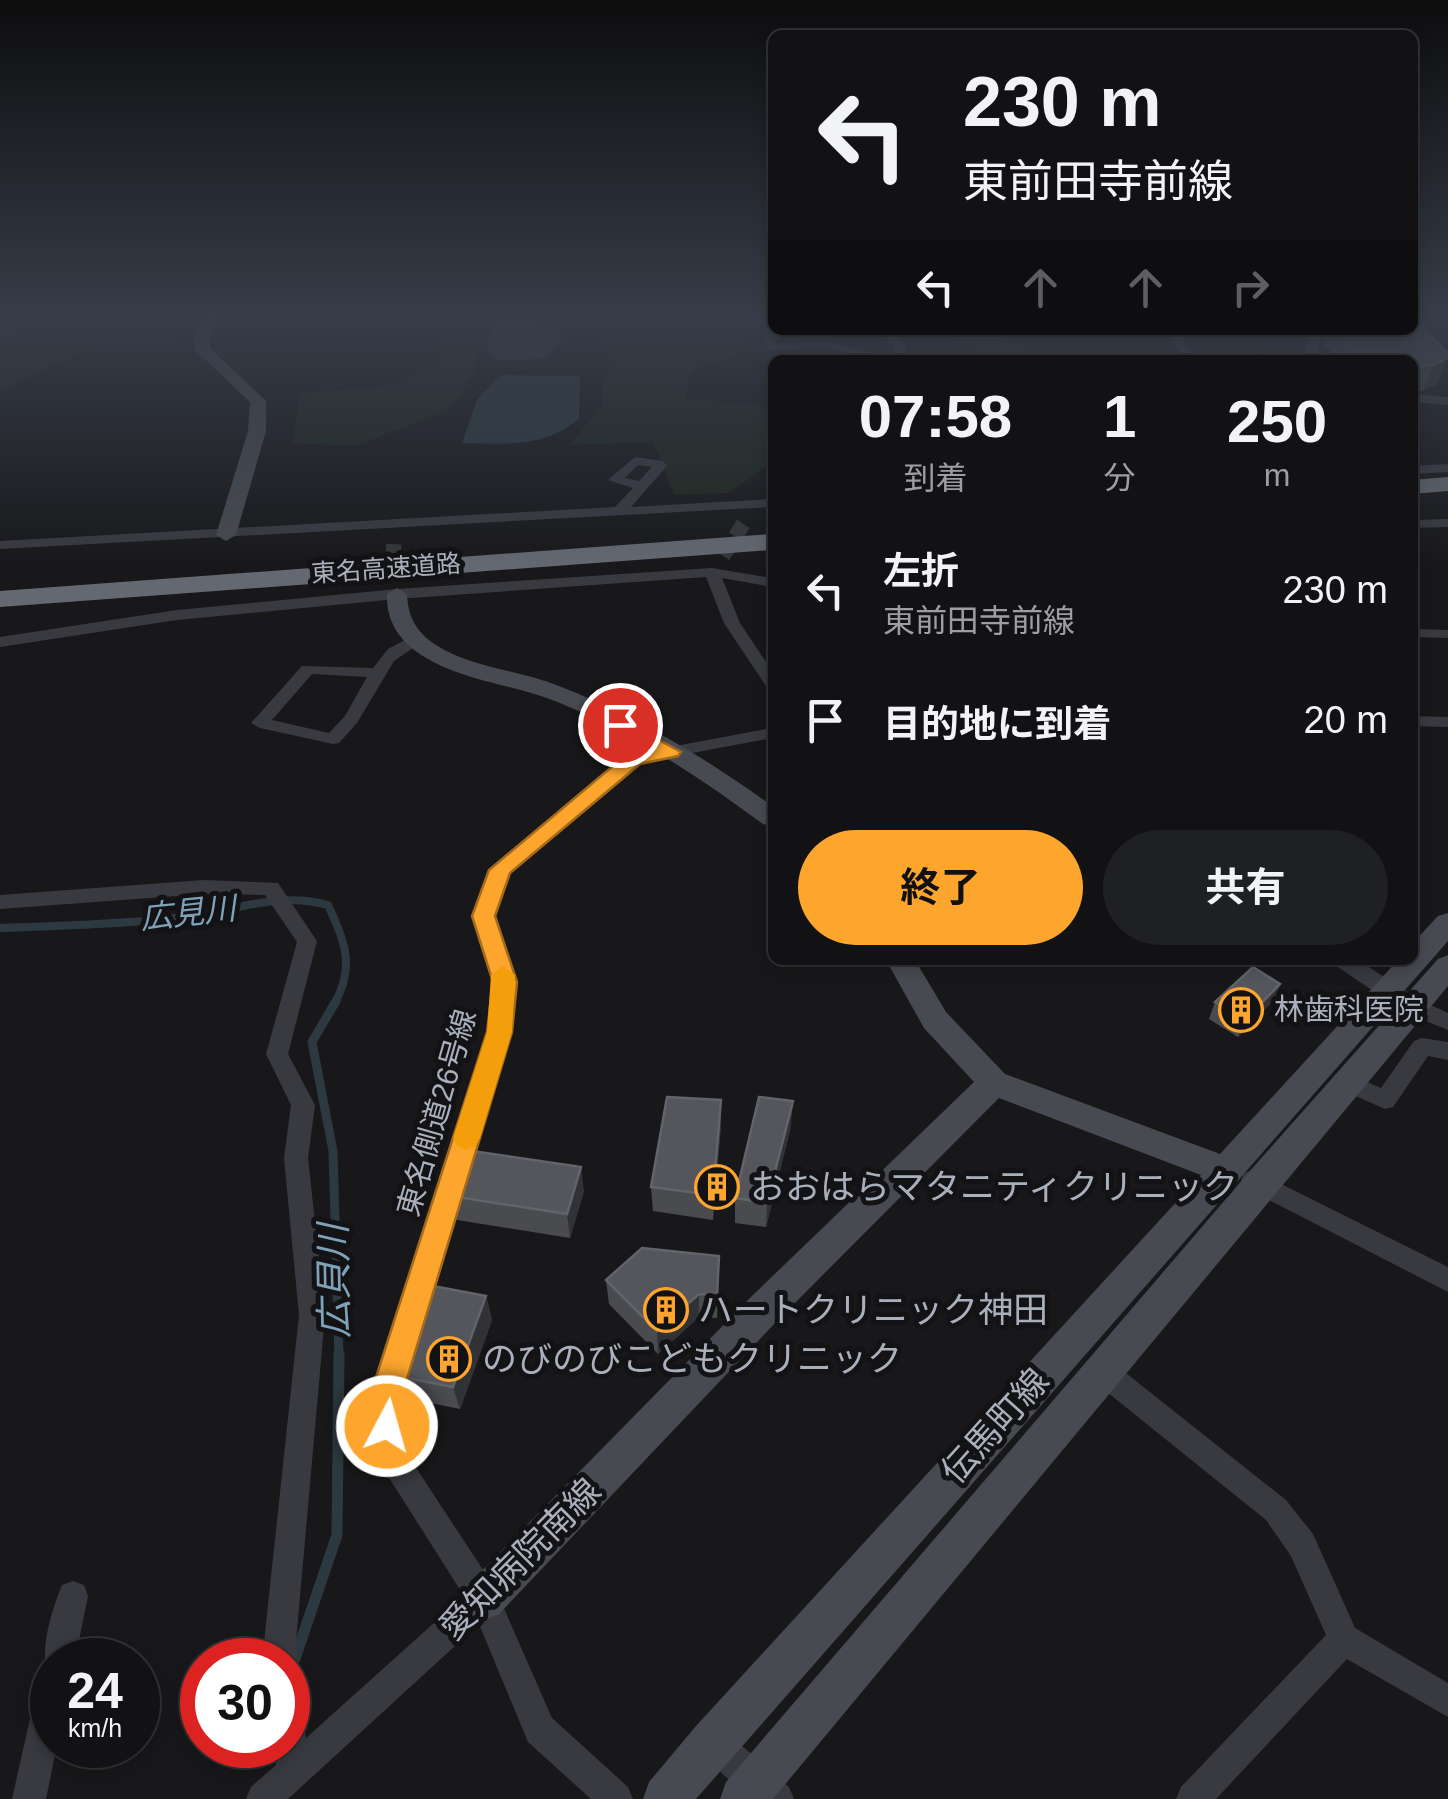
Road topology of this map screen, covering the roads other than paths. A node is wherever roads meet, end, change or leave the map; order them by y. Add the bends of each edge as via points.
1 (258, 401) edge
2 (1448, 468) edge
3 (1418, 470) edge
4 (1448, 484) edge
5 (642, 486) dead end
6 (1418, 486) edge
7 (768, 495) edge
8 (1448, 500) edge
9 (1418, 502) edge
10 (753, 503) junction
11 (768, 503) edge
12 (619, 511) junction
13 (747, 518) tunnel mouth
14 (1448, 523) edge
15 (1418, 524) edge
16 (768, 526) edge
17 (226, 536) junction
18 (768, 542) edge
19 (0, 545) edge
20 (723, 556) tunnel mouth
21 (712, 572) junction
22 (768, 581) edge
23 (0, 582) edge
24 (394, 588) junction
25 (0, 599) edge
26 (1418, 633) edge
27 (1448, 634) edge
28 (416, 639) junction
29 (0, 642) edge
30 (381, 673) junction
31 (768, 676) edge
32 (1418, 721) edge
33 (1448, 722) edge
34 (768, 734) edge
35 (670, 752) junction
36 (768, 815) edge
37 (0, 902) edge
38 (1448, 923) edge
39 (903, 965) edge
40 (1350, 965) edge
41 (1448, 966) edge
42 (1400, 998) junction
43 (1448, 1022) edge
44 (1448, 1050) edge
45 (994, 1082) junction
46 (1348, 1083) junction
47 (1223, 1169) junction
48 (1261, 1182) junction
49 (1448, 1280) edge
50 (1102, 1371) junction
51 (73, 1596) dead end
52 (484, 1599) junction
53 (64, 1638) edge
54 (280, 1638) edge
55 (1344, 1640) junction
56 (1448, 1702) edge
57 (712, 1742) junction
58 (36, 1768) edge
59 (292, 1768) edge
60 (292, 1772) junction
61 (760, 1793) edge
62 (30, 1799) edge
63 (263, 1799) edge
64 (616, 1799) edge
65 (666, 1799) edge
66 (1192, 1799) edge

1 - 17 street via 257,431
2 - 3 street
4 - 6 highway
5 - 12 street
7 - 10 street
8 - 9 highway
10 - 11 street
10 - 12 street
10 - 13 street via 745,508
12 - 17 street via 396,532
14 - 15 street
16 - 23 highway, 東名高速道路
17 - 19 street
18 - 25 highway, 東名高速道路
20 - 21 street
21 - 22 street
21 - 24 street
21 - 31 street via 732,623
24 - 28 street via 396,613
24 - 29 street
26 - 27 lane
28 - 30 street via 389,656
28 - 35 street via 432,652 540,686
30 - 30 street via 308,668 260,723 333,739 354,721
32 - 33 street
34 - 35 street, 東名側道26号線
35 - 36 street
35 - 52 street, 東名側道26号線 via 634,759 500,870 484,916 505,982 499,1032 385,1399 390,1452
37 - 54 street via 271,888 307,941 278,1054 303,1105 296,1158 312,1315
38 - 42 street, 伝馬町線
39 - 45 street via 935,1020
40 - 42 street
41 - 42 street, 伝馬町線
42 - 43 street
42 - 46 street, 伝馬町線
42 - 47 street, 伝馬町線 via 1318,1070
44 - 46 street via 1422,1047 1385,1100
45 - 47 street
45 - 52 street, 愛知病院南線
46 - 48 street, 伝馬町線
47 - 48 street
47 - 57 street, 伝馬町線
48 - 49 street
48 - 50 street, 伝馬町線
50 - 55 street via 1276,1510 1302,1546
50 - 61 street, 伝馬町線
51 - 53 street
52 - 60 street, 愛知病院南線
52 - 64 street, 東名側道26号線 via 540,1730
55 - 56 street
55 - 66 street
57 - 61 street
57 - 65 street, 伝馬町線
58 - 62 street
59 - 60 street
60 - 63 street, 愛知病院南線

